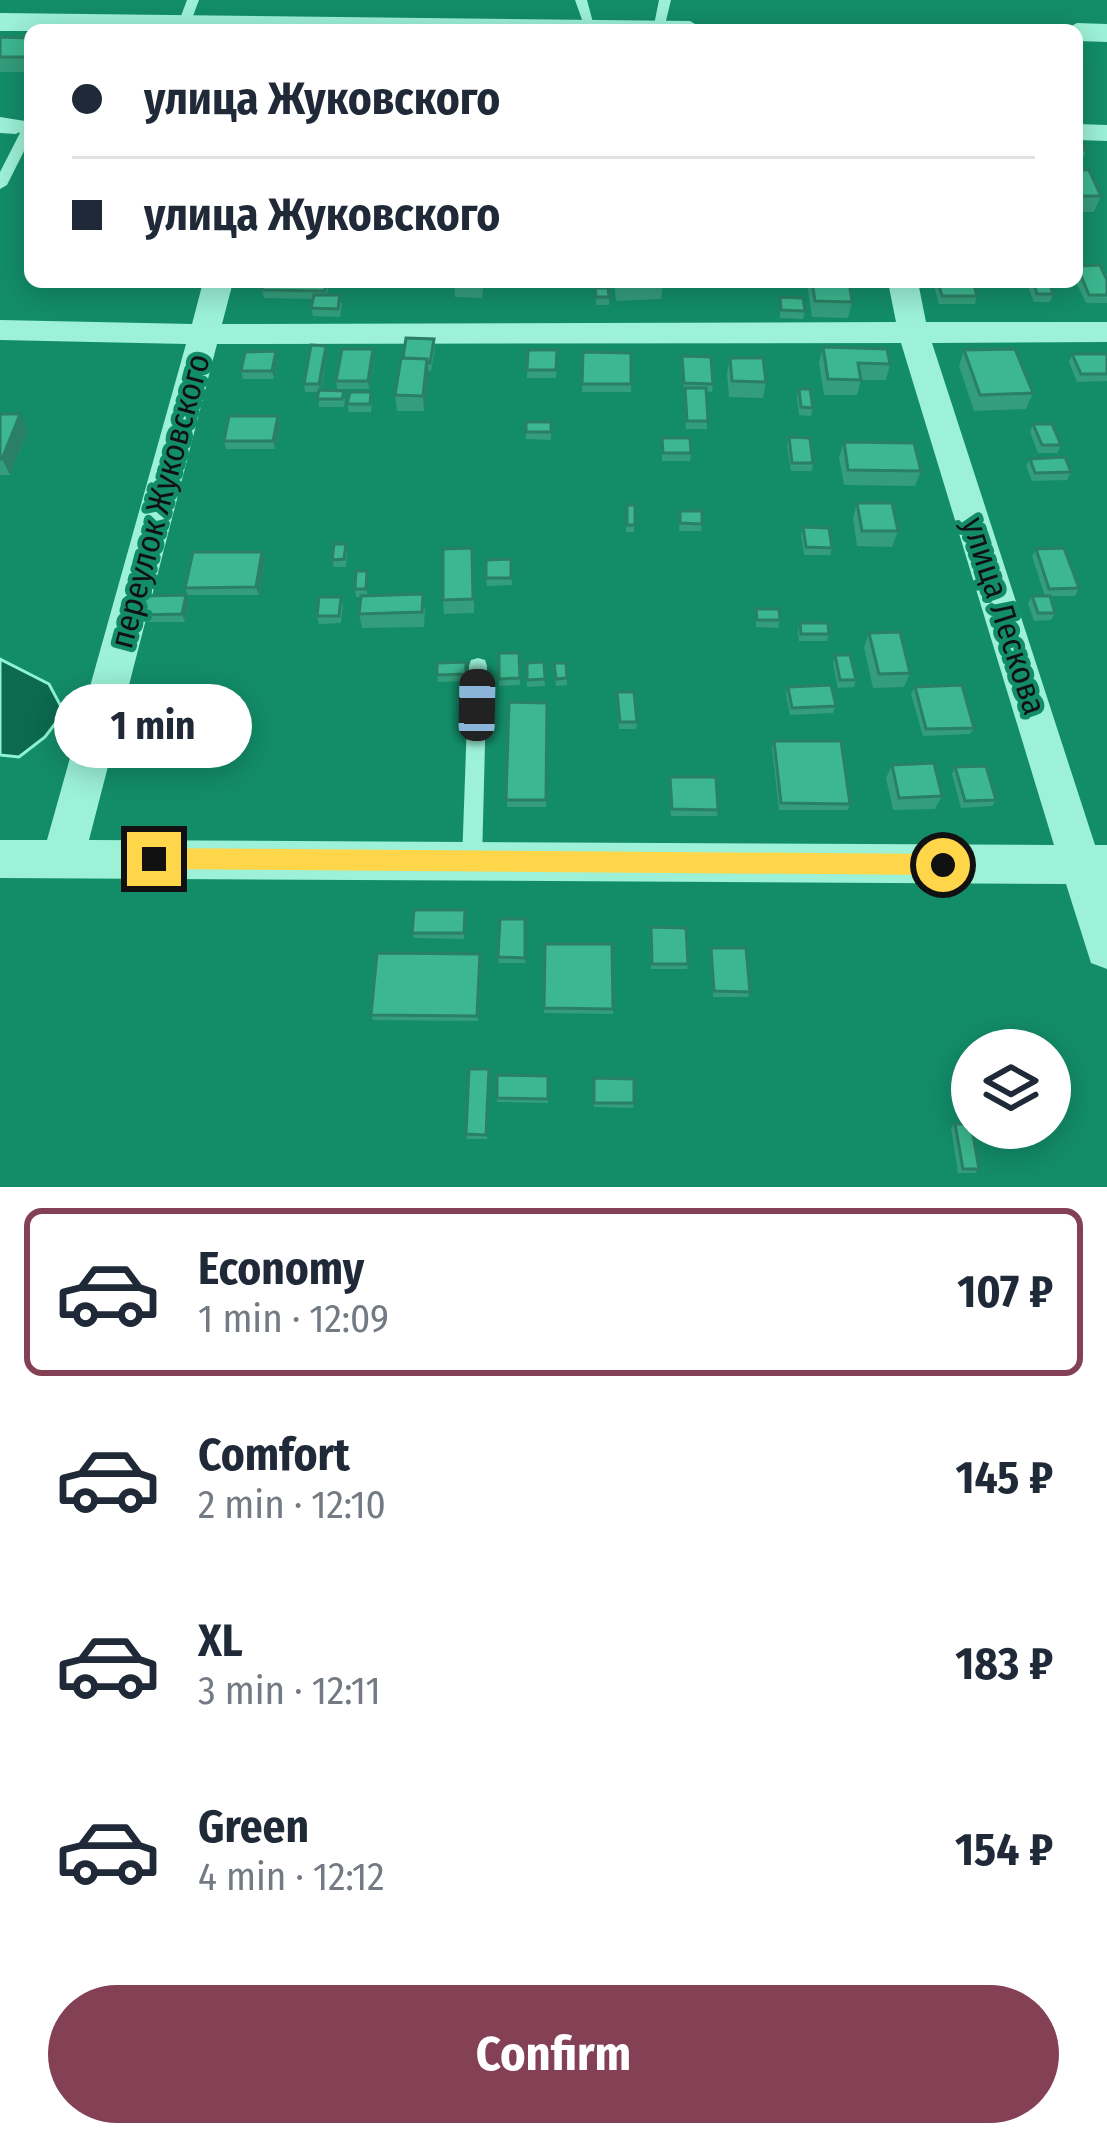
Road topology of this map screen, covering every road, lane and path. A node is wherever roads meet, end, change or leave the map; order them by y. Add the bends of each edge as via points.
1 (189, 12) edge
2 (586, 14) edge
3 (0, 22) edge
4 (261, 24) edge
5 (371, 24) edge
6 (634, 24) edge
7 (24, 135) edge
8 (0, 185) edge
9 (216, 288) edge
10 (904, 288) edge
11 (0, 330) edge
12 (1107, 332) edge
13 (205, 334) junction
14 (914, 335) junction
15 (478, 667) dead end
16 (63, 858) junction
17 (0, 859) edge
18 (472, 861) junction
19 (1095, 865) edge
20 (1107, 949) edge

1 - 3 street
1 - 4 street
2 - 5 street
2 - 6 street
7 - 8 lane
9 - 13 street, переулок Жуковского
10 - 14 street, улица Лескова
11 - 13 street
12 - 14 street
13 - 14 street
13 - 16 street, переулок Жуковского
14 - 19 street, улица Лескова
15 - 18 lane
16 - 17 street
16 - 18 street
18 - 19 street
19 - 20 street, улица Лескова

